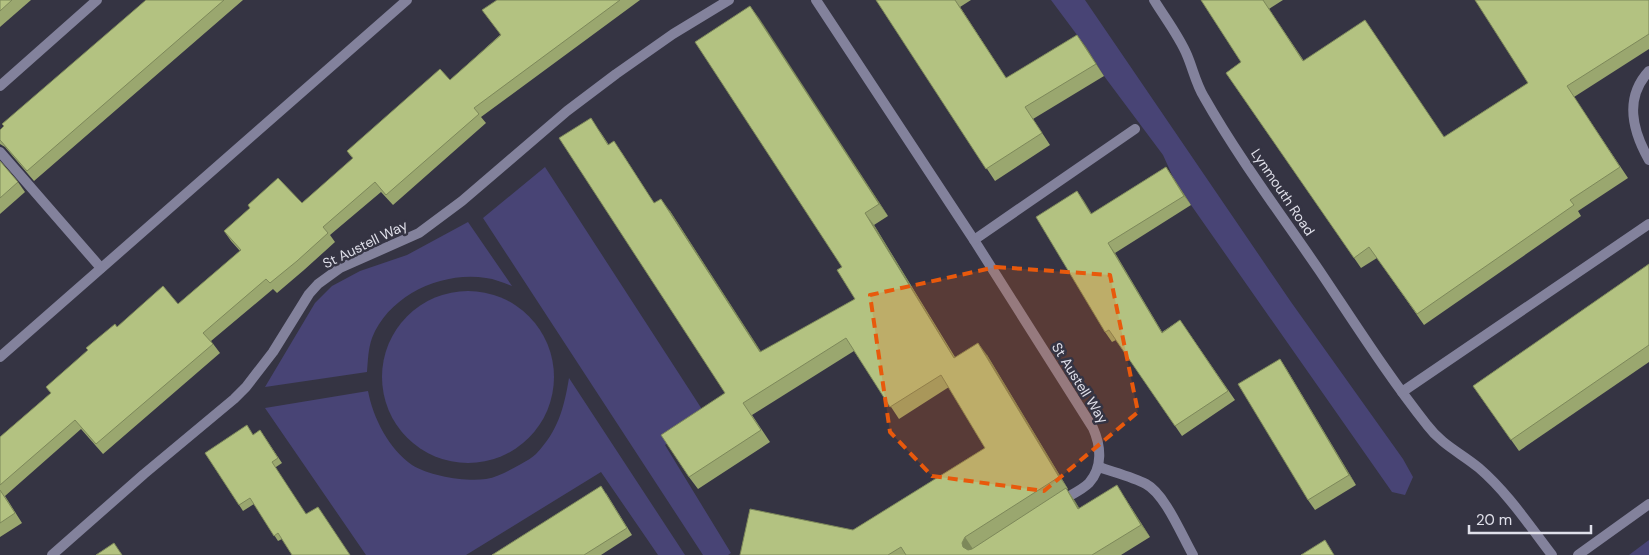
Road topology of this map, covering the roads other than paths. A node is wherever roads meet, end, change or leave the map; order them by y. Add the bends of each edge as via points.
1 (97, 0) edge
2 (407, 0) edge
3 (729, 0) edge
4 (816, 0) edge
5 (1154, 0) edge
6 (1649, 71) edge
7 (0, 86) edge
8 (1135, 129) dead end
9 (0, 152) edge
10 (1649, 160) edge
11 (1649, 224) edge
12 (974, 240) junction
13 (101, 268) junction
14 (0, 358) edge
15 (1402, 392) junction
16 (1099, 467) junction
17 (1649, 504) edge
18 (1054, 505) edge
19 (52, 555) edge
20 (1193, 555) edge
21 (1552, 555) edge
22 (1578, 555) edge

1 - 7 street
2 - 13 street
3 - 19 street, St Austell Way via 624,68 419,233 340,268 318,284 246,387
4 - 12 street, St Austell Way
5 - 15 street, Lynmouth Road via 1180,41 1203,96
6 - 10 street via 1636,89 1633,112 1634,127
8 - 12 street
9 - 13 street
11 - 15 street
12 - 16 street, St Austell Way via 1094,428 1098,438
13 - 14 street
15 - 21 street, Lynmouth Road via 1439,439 1493,482
16 - 18 street via 1088,484
16 - 20 street via 1150,487 1162,499
17 - 22 street

